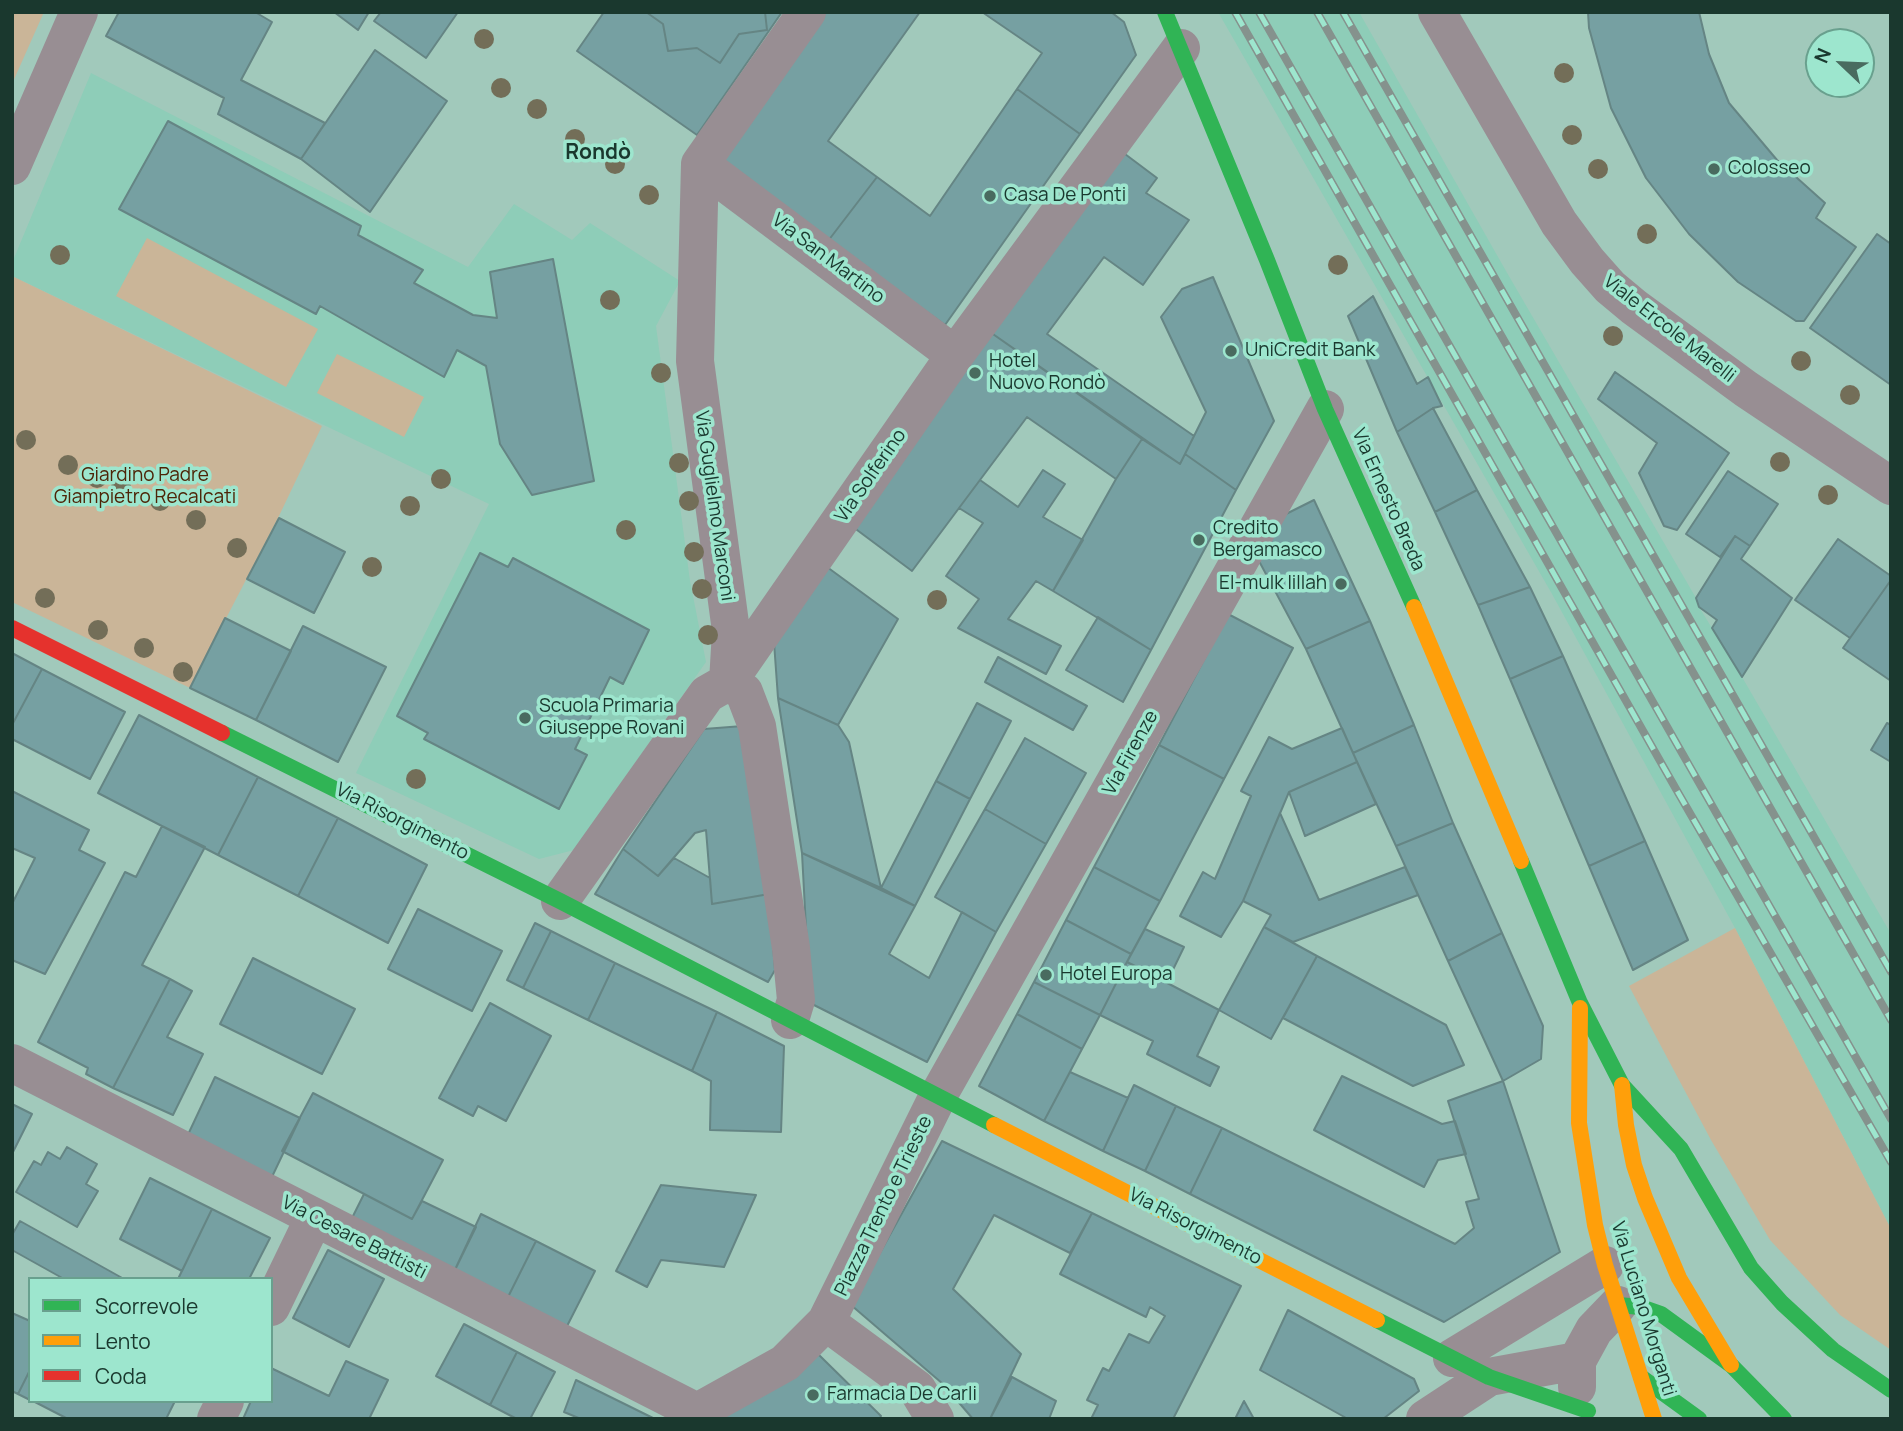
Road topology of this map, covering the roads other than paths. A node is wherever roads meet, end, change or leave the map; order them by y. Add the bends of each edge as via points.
1 (79, 12) edge
2 (807, 12) edge
3 (1165, 12) edge
4 (1437, 12) edge
5 (1181, 48) junction
6 (700, 164) junction
7 (12, 166) edge
8 (956, 355) junction
9 (1325, 409) junction
10 (1891, 486) edge
11 (12, 628) edge
12 (728, 682) junction
13 (560, 901) junction
14 (1580, 1003) junction
15 (790, 1020) junction
16 (12, 1063) edge
17 (1622, 1085) junction
18 (938, 1096) junction
19 (314, 1218) junction
20 (1605, 1265) junction
21 (273, 1303) edge
22 (1618, 1305) junction
23 (826, 1322) junction
24 (1452, 1358) junction
25 (1577, 1361) junction
26 (1731, 1365) junction
27 (1489, 1377) junction
28 (1641, 1377) junction
29 (1891, 1390) edge
30 (224, 1403) edge
31 (696, 1415) edge
32 (1591, 1415) edge
33 (216, 1419) edge
34 (935, 1419) edge
35 (1425, 1419) edge
36 (1654, 1419) edge
37 (1699, 1419) edge
38 (1784, 1419) edge

1 - 7 street
2 - 6 street
3 - 5 main road, Via Ernesto Breda
4 - 10 street, Viale Ercole Marelli via 1559,223 1604,280 1746,389
5 - 8 street, Via Solferino
5 - 9 main road, Via Ernesto Breda
6 - 8 street, Via San Martino
6 - 12 street, Via Guglielmo Marconi via 695,361 731,631
8 - 12 street, Via Solferino
9 - 14 main road, Via Ernesto Breda via 1441,668
9 - 18 street, Via Firenze
11 - 13 main road, Via Risorgimento
12 - 13 street, Via Solferino via 707,694
12 - 15 street via 744,692 757,726 791,948 796,1000
13 - 15 main road, Via Risorgimento
14 - 17 main road, Via Ernesto Breda
14 - 20 main road, Via Luciano Morganti via 1579,1123
15 - 18 main road, Piazza Trento e Trieste
16 - 19 street, Via Cesare Battisti
17 - 26 main road via 1631,1152 1645,1198 1679,1278
17 - 29 main road via 1681,1149 1759,1277 1833,1350
18 - 23 street, Piazza Trento e Trieste
18 - 24 main road, Via Risorgimento
19 - 21 street
19 - 31 street, Via Cesare Battisti
20 - 22 main road, Via Luciano Morganti
20 - 24 street
22 - 25 street via 1594,1330
22 - 26 main road via 1661,1314
22 - 28 main road, Via Luciano Morganti
23 - 31 street, Piazza Trento e Trieste via 785,1363
23 - 34 street via 917,1389
24 - 27 main road, Via Risorgimento
25 - 27 street
25 - 32 street, Via Risorgimento via 1577,1386
26 - 38 main road
27 - 32 main road, Via Risorgimento
27 - 35 street
28 - 36 main road, Via Luciano Morganti
28 - 37 main road
30 - 33 street

